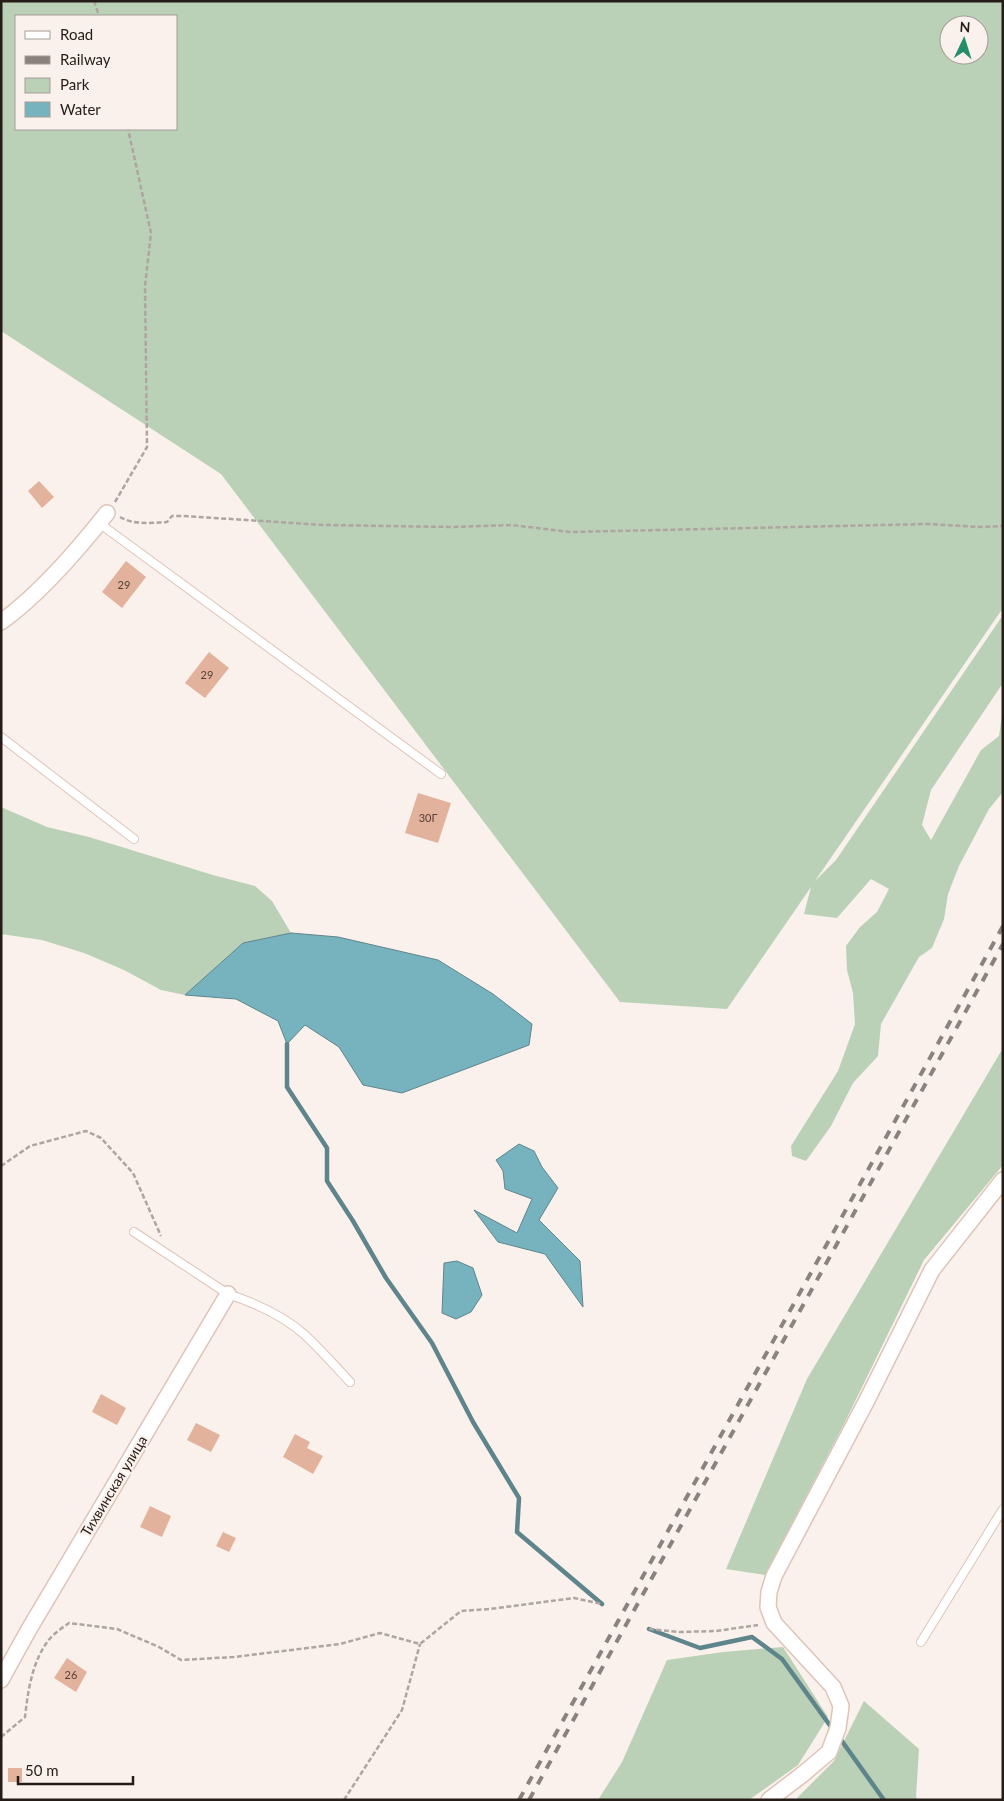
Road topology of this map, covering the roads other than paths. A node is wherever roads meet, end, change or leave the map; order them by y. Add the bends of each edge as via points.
1 (106, 515) joint
2 (1, 622) edge
3 (1, 737) edge
4 (441, 774) dead end
5 (134, 840) dead end
6 (1003, 1180) edge
7 (134, 1232) dead end
8 (228, 1294) junction
9 (350, 1382) dead end
10 (1003, 1509) edge
11 (921, 1642) dead end
12 (1, 1680) edge
13 (769, 1800) edge

1 - 2 street via 19,609
1 - 4 lane
3 - 5 lane
6 - 13 street via 932,1270 774,1576 768,1599 774,1623 834,1687 841,1706 838,1728 828,1752
7 - 8 lane
8 - 9 lane via 278,1316 305,1335
8 - 12 street, Тихвинская улица
10 - 11 lane

